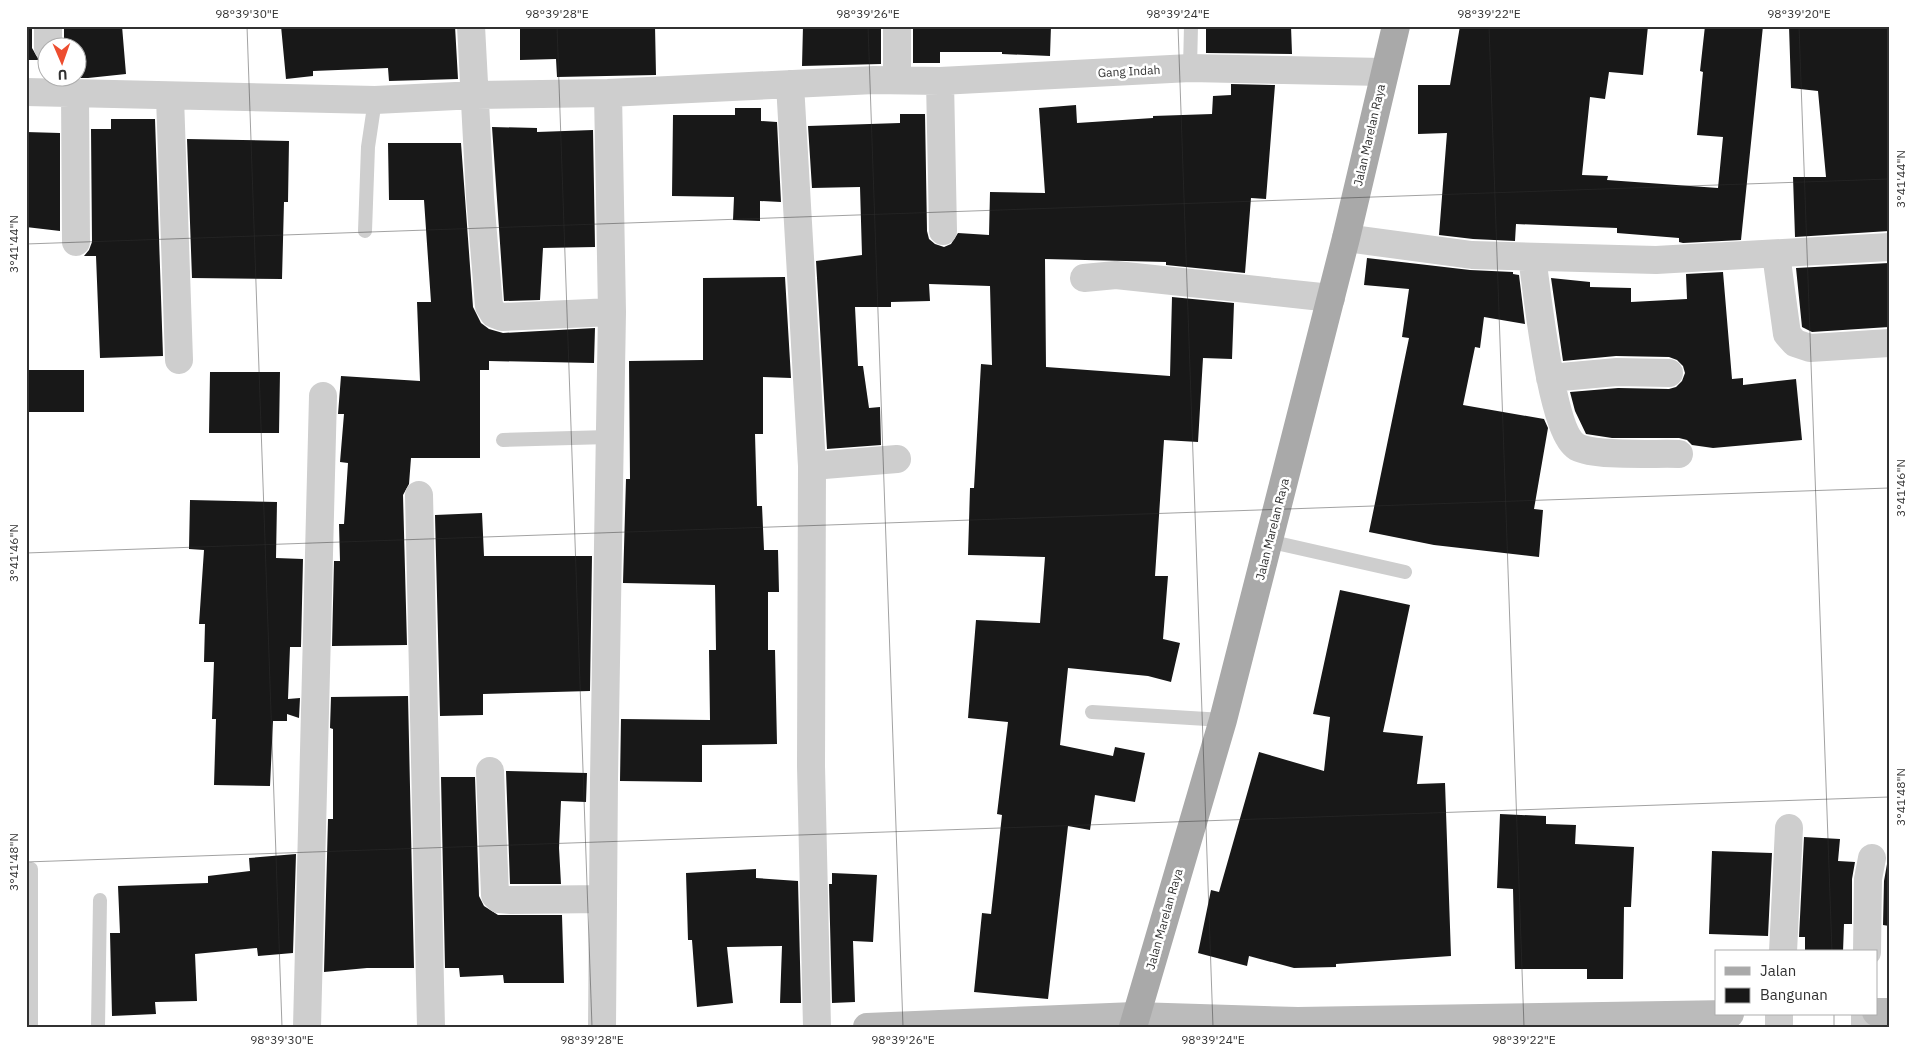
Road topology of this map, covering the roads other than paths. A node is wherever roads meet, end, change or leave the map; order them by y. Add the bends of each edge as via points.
1 (471, 26) edge
2 (897, 26) edge
3 (1191, 26) edge
4 (1396, 26) edge
5 (1190, 68) junction
6 (1384, 72) junction
7 (886, 80) junction
8 (940, 81) junction
9 (790, 84) junction
10 (50, 89) edge
11 (608, 93) junction
12 (476, 95) junction
13 (170, 97) junction
14 (375, 100) junction
15 (366, 231) dead end
16 (943, 231) dead end
17 (1346, 238) junction
18 (76, 242) dead end
19 (1889, 247) edge
20 (1776, 254) junction
21 (1532, 257) junction
22 (1084, 278) dead end
23 (1331, 298) junction
24 (612, 312) junction
25 (1889, 342) edge
26 (179, 360) dead end
27 (1669, 373) dead end
28 (1550, 378) junction
29 (323, 396) dead end
30 (609, 437) junction
31 (503, 440) dead end
32 (1679, 454) dead end
33 (897, 458) dead end
34 (812, 466) junction
35 (419, 495) dead end
36 (1268, 541) junction
37 (1405, 572) dead end
38 (1092, 712) dead end
39 (1223, 720) junction
40 (490, 771) dead end
41 (1789, 828) dead end
42 (1872, 858) dead end
43 (31, 869) dead end
44 (603, 899) junction
45 (100, 900) dead end
46 (1783, 950) edge
47 (1867, 950) edge
48 (1715, 1015) edge
49 (1134, 1021) edge
50 (1506, 1022) edge
51 (1297, 1024) edge
52 (31, 1027) edge
53 (98, 1027) edge
54 (307, 1027) edge
55 (431, 1027) edge
56 (602, 1027) edge
57 (818, 1027) edge
58 (868, 1027) edge

1 - 12 street
2 - 7 street
3 - 5 lane
4 - 6 main road, Jalan Marelan Raya
5 - 6 street, Gang Indah
5 - 8 street, Gang Indah
6 - 17 main road, Jalan Marelan Raya
7 - 8 street, Gang Indah
7 - 9 street, Gang Indah
8 - 16 street
9 - 11 street, Gang Indah
9 - 34 street
10 - 13 street, Gang Indah
10 - 18 street
11 - 12 street, Gang Indah
11 - 24 street
12 - 14 street, Gang Indah
12 - 24 street via 486,277 489,306 494,314 502,317
13 - 14 street, Gang Indah
13 - 26 street
14 - 15 lane via 368,147
17 - 21 street via 1472,255
17 - 23 main road, Jalan Marelan Raya
19 - 20 street
20 - 21 street via 1656,260
20 - 25 street via 1787,334 1794,343 1810,348
21 - 28 street
22 - 23 street via 1116,274
23 - 36 main road, Jalan Marelan Raya
24 - 30 street
27 - 28 street via 1617,372
28 - 32 street via 1567,438 1579,448 1596,452
29 - 54 street
30 - 31 lane
30 - 44 street
33 - 34 street
34 - 57 street via 811,766
35 - 55 street
36 - 37 lane
36 - 39 main road, Jalan Marelan Raya
38 - 39 lane
39 - 49 main road, Jalan Marelan Raya
40 - 44 street via 495,895 499,899 511,900
41 - 46 street
42 - 47 street via 1868,879
43 - 52 lane
44 - 56 street
45 - 53 lane
48 - 50 street
49 - 51 street
49 - 58 street
50 - 51 street

